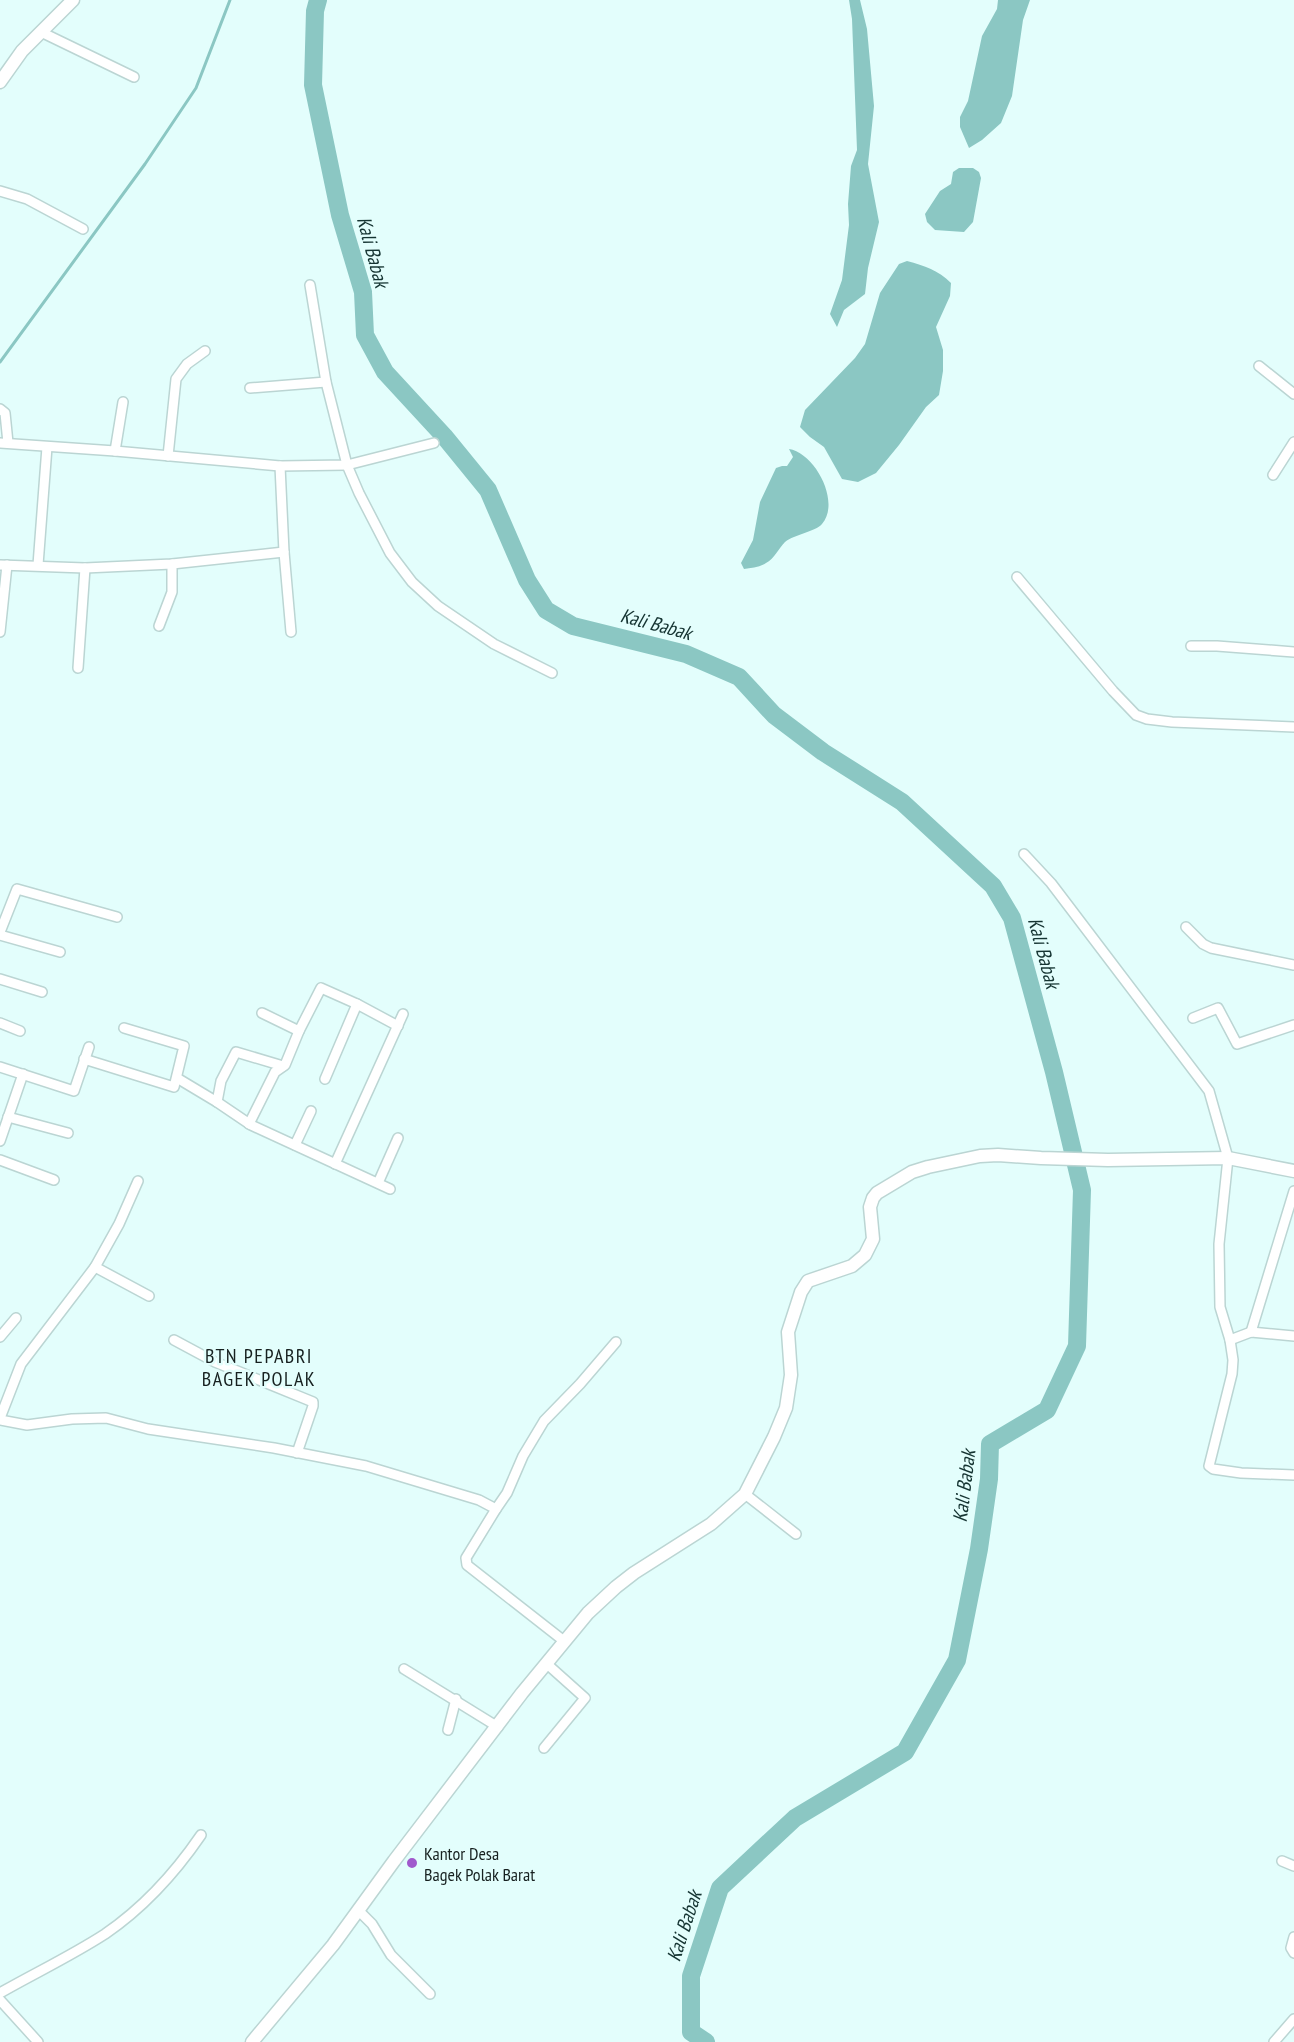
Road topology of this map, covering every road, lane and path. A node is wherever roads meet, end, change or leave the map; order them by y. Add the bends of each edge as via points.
1 (73, 0) edge
2 (41, 32) junction
3 (134, 77) dead end
4 (0, 82) edge
5 (0, 191) edge
6 (83, 229) dead end
7 (310, 285) dead end
8 (205, 351) dead end
9 (1259, 366) dead end
10 (327, 382) junction
11 (250, 388) dead end
12 (1294, 394) edge
13 (123, 402) dead end
14 (0, 409) edge
15 (1294, 442) edge
16 (4, 443) edge
17 (434, 443) dead end
18 (47, 447) junction
19 (115, 451) junction
20 (168, 456) junction
21 (347, 465) junction
22 (280, 466) junction
23 (1273, 475) dead end
24 (284, 552) junction
25 (172, 564) junction
26 (4, 565) edge
27 (38, 565) junction
28 (85, 568) junction
29 (1017, 577) dead end
30 (159, 626) dead end
31 (0, 632) edge
32 (291, 632) dead end
33 (1191, 646) dead end
34 (1294, 652) edge
35 (78, 668) dead end
36 (552, 673) dead end
37 (1294, 727) edge
38 (1024, 854) dead end
39 (117, 916) dead end
40 (1186, 927) dead end
41 (0, 933) edge
42 (60, 952) dead end
43 (1294, 965) edge
44 (0, 979) edge
45 (42, 992) dead end
46 (357, 1005) junction
47 (262, 1013) dead end
48 (404, 1014) dead end
49 (1192, 1018) dead end
50 (0, 1023) edge
51 (1294, 1025) edge
52 (398, 1026) junction
53 (124, 1028) dead end
54 (20, 1030) dead end
55 (299, 1031) junction
56 (89, 1047) dead end
57 (84, 1059) junction
58 (283, 1066) junction
59 (0, 1067) edge
60 (23, 1074) junction
61 (177, 1078) junction
62 (325, 1079) dead end
63 (217, 1102) junction
64 (311, 1111) dead end
65 (8, 1117) junction
66 (249, 1124) junction
67 (68, 1133) dead end
68 (398, 1138) dead end
69 (0, 1141) edge
70 (295, 1145) junction
71 (1228, 1158) junction
72 (0, 1161) edge
73 (335, 1164) junction
74 (1294, 1171) edge
75 (54, 1180) dead end
76 (138, 1181) dead end
77 (378, 1183) junction
78 (390, 1189) dead end
79 (1294, 1191) edge
80 (95, 1267) junction
81 (149, 1296) dead end
82 (16, 1318) dead end
83 (1251, 1332) junction
84 (1294, 1336) edge
85 (0, 1338) edge
86 (174, 1340) dead end
87 (1230, 1340) junction
88 (616, 1342) dead end
89 (0, 1419) edge
90 (297, 1453) junction
91 (1294, 1475) edge
92 (745, 1494) junction
93 (496, 1509) junction
94 (796, 1534) dead end
95 (564, 1641) junction
96 (547, 1664) junction
97 (404, 1669) dead end
98 (456, 1700) junction
99 (498, 1727) junction
100 (448, 1730) dead end
101 (544, 1748) dead end
102 (201, 1835) dead end
103 (1282, 1861) dead end
104 (1294, 1866) edge
105 (359, 1911) junction
106 (1294, 1937) edge
107 (1294, 1953) edge
108 (0, 1993) edge
109 (430, 1995) dead end
110 (0, 2000) edge
111 (1294, 2019) edge
112 (38, 2042) edge
113 (252, 2042) edge
114 (1274, 2042) edge

1 - 2 street
2 - 3 street
2 - 4 street
5 - 6 street via 27,199
7 - 10 street
8 - 20 street via 187,364 177,379
9 - 12 street
10 - 11 street
10 - 21 street
13 - 19 street
14 - 16 street via 5,413
15 - 23 street
16 - 18 street
17 - 21 street
18 - 19 street
18 - 27 street
19 - 20 street
20 - 22 street
21 - 22 street
21 - 36 street via 390,553 412,582 494,644
22 - 24 street
24 - 25 street
24 - 32 street
25 - 28 street
25 - 30 street via 172,592
26 - 27 street
26 - 31 street
27 - 28 street
28 - 35 street
29 - 37 street via 1136,715 1172,722
33 - 34 street
38 - 71 street via 1205,1083
39 - 41 street via 17,890
40 - 43 street via 1211,948
41 - 42 street
44 - 45 street
46 - 52 street
46 - 55 street via 321,988
46 - 62 street
47 - 55 street
48 - 52 street
49 - 51 street via 1218,1008 1237,1044
50 - 54 street
52 - 73 street
53 - 61 street via 184,1047
55 - 58 street
56 - 57 street
57 - 60 street via 74,1091
57 - 61 street via 174,1087
58 - 63 street via 236,1052 221,1081
58 - 66 street via 275,1072
59 - 60 street
60 - 65 street
61 - 63 street
63 - 66 street
64 - 70 street
65 - 67 street
65 - 69 street
66 - 70 street
68 - 77 street
70 - 73 street
71 - 74 street
71 - 87 street via 1220,1244 1220,1307
71 - 92 street via 1108,1160 998,1155 912,1172 875,1195 870,1207 874,1230 870,1249 852,1266 808,1281 798,1298 788,1332 791,1375 786,1408
72 - 75 street
73 - 77 street
76 - 80 street
77 - 78 street
79 - 83 street
80 - 81 street
80 - 89 street via 21,1364
82 - 85 street
83 - 84 street
83 - 87 street
86 - 90 street via 215,1362 313,1402
87 - 91 street via 1232,1374 1209,1467
88 - 93 street via 544,1421
89 - 90 street via 27,1425 95,1417
90 - 93 street via 423,1482
92 - 94 street
92 - 95 street via 711,1524 616,1587
93 - 95 street via 466,1558 467,1565
95 - 96 street
96 - 99 street
96 - 101 street via 585,1698
97 - 98 street
98 - 99 street
98 - 100 street
99 - 105 street
102 - 108 street via 176,1869 138,1908 106,1933
103 - 104 street
105 - 109 street via 391,1954
105 - 113 street
106 - 107 street
110 - 112 street
111 - 114 street

